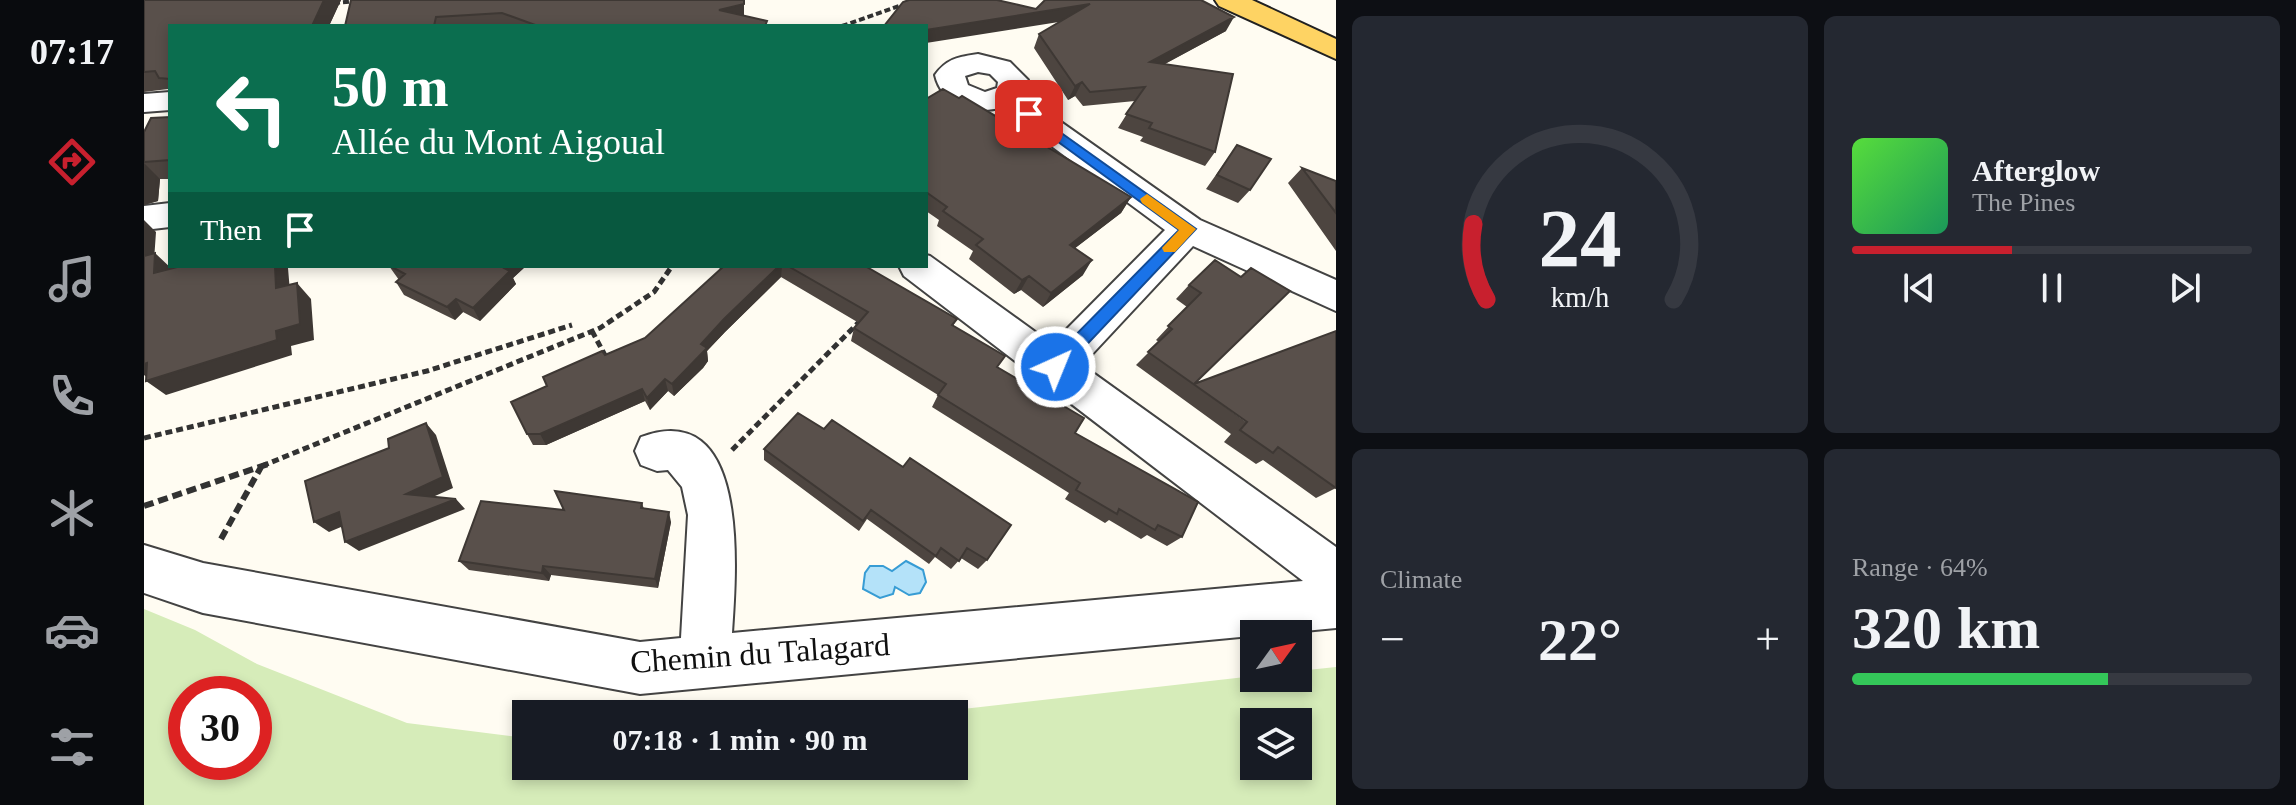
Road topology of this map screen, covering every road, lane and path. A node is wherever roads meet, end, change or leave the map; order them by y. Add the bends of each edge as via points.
1 (1229, 0) edge
2 (358, 1) edge
3 (331, 3) dead end
4 (908, 3) edge
5 (851, 22) junction
6 (846, 24) edge
7 (856, 24) edge
8 (1336, 50) edge
9 (1006, 98) dead end
10 (168, 101) edge
11 (144, 103) edge
12 (168, 215) edge
13 (144, 218) edge
14 (1188, 229) junction
15 (671, 268) edge
16 (920, 268) edge
17 (1336, 296) edge
18 (867, 314) edge
19 (572, 325) dead end
20 (592, 331) junction
21 (1055, 367) junction
22 (614, 371) edge
23 (144, 438) edge
24 (657, 451) dead end
25 (261, 467) junction
26 (703, 479) junction
27 (144, 506) edge
28 (221, 539) dead end
29 (144, 569) edge
30 (1336, 576) edge
31 (1336, 603) edge
32 (705, 662) junction

1 - 8 main road
2 - 3 path
4 - 5 path
5 - 6 path
5 - 7 path
9 - 14 street
10 - 11 street
12 - 13 street
14 - 17 street
14 - 21 street
15 - 20 path via 654,292
16 - 21 street
18 - 26 path
19 - 23 path via 427,371
20 - 22 path
20 - 25 path
21 - 30 street
24 - 26 street via 677,450
25 - 27 path
25 - 28 path
26 - 32 street via 711,511
29 - 32 street, Chemin du Talagard via 203,588 640,668
31 - 32 street, Chemin du Talagard

